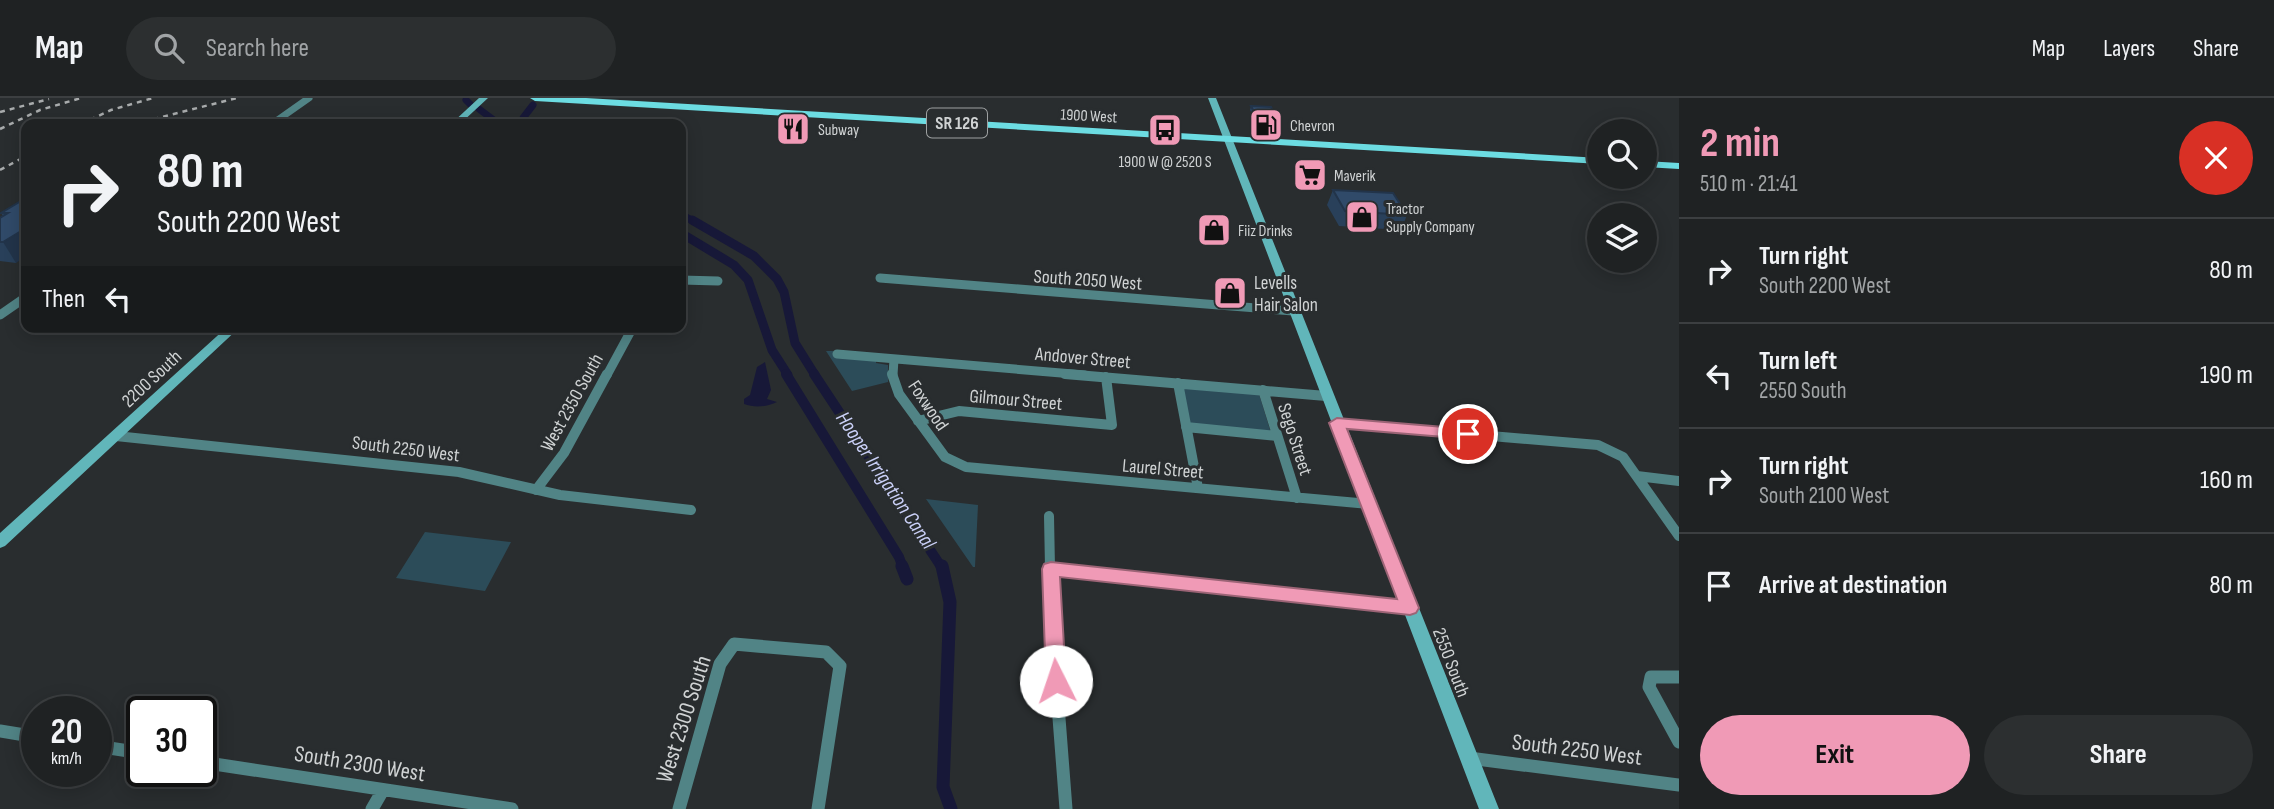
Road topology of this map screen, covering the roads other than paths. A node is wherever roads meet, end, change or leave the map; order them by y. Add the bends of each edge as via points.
1 (309, 98) edge
2 (484, 98) edge
3 (535, 98) edge
4 (1212, 98) edge
5 (279, 119) edge
6 (461, 119) edge
7 (1228, 139) junction
8 (1587, 160) edge
9 (1657, 165) edge
10 (1679, 166) edge
11 (880, 278) dead end
12 (686, 280) edge
13 (719, 281) dead end
14 (21, 300) edge
15 (1293, 311) junction
16 (0, 315) edge
17 (227, 333) edge
18 (630, 333) edge
19 (837, 354) dead end
20 (894, 359) junction
21 (1106, 377) junction
22 (1178, 383) junction
23 (1263, 390) junction
24 (1326, 396) junction
25 (918, 421) junction
26 (1337, 423) junction
27 (1186, 427) junction
28 (120, 432) junction
29 (1277, 436) junction
30 (954, 463) joint
31 (1637, 476) junction
32 (1679, 481) edge
33 (1198, 488) junction
34 (536, 490) junction
35 (1297, 498) junction
36 (1369, 504) junction
37 (691, 510) dead end
38 (1049, 516) dead end
39 (1679, 536) edge
40 (0, 542) edge
41 (1051, 569) junction
42 (1410, 608) junction
43 (1679, 677) edge
44 (0, 731) edge
45 (21, 734) edge
46 (1679, 741) edge
47 (1469, 758) junction
48 (217, 764) edge
49 (1679, 785) edge
50 (383, 790) junction
51 (372, 809) edge
52 (512, 809) edge
53 (679, 809) edge
54 (818, 809) edge
55 (1066, 809) edge
56 (1489, 809) edge

1 - 5 street
2 - 6 street
3 - 7 main road, 1900 West / SR 126
4 - 7 street, 2550 South
7 - 8 main road, 1900 West / SR 126
7 - 15 street, 2550 South
9 - 10 main road
11 - 15 street, South 2050 West
12 - 13 street
14 - 16 street
15 - 24 street, 2550 South
17 - 28 street, 2200 South
18 - 34 street, West 2350 South via 564,453
19 - 20 street, Andover Street
20 - 21 street, Andover Street
20 - 25 street, Foxwood via 894,383
21 - 22 street, Andover Street
21 - 25 street, Gilmour Street via 1112,425 960,411
22 - 23 street, Andover Street
22 - 27 street
23 - 24 street, Andover Street
23 - 29 street, Sego Street
24 - 26 street, 2550 South
25 - 30 street, Foxwood
26 - 31 street via 1598,445 1623,457
26 - 36 street, 2550 South
27 - 29 street
27 - 33 street
28 - 34 street, South 2250 West via 459,472
28 - 40 street, 2200 South
29 - 35 street, Sego Street
30 - 33 street, Laurel Street
31 - 32 street
31 - 39 street
33 - 35 street, Laurel Street
34 - 37 street, South 2250 West
35 - 36 street, Laurel Street
36 - 42 street, 2550 South
38 - 41 street
41 - 42 street
41 - 55 street
42 - 47 street, 2550 South
43 - 46 street via 1651,677 1649,687
44 - 45 street
47 - 49 street, South 2250 West
47 - 56 street, 2550 South
48 - 50 street, South 2300 West
50 - 51 street
50 - 52 street, South 2300 West
53 - 54 street, West 2300 South via 720,664 734,644 826,652 840,666

